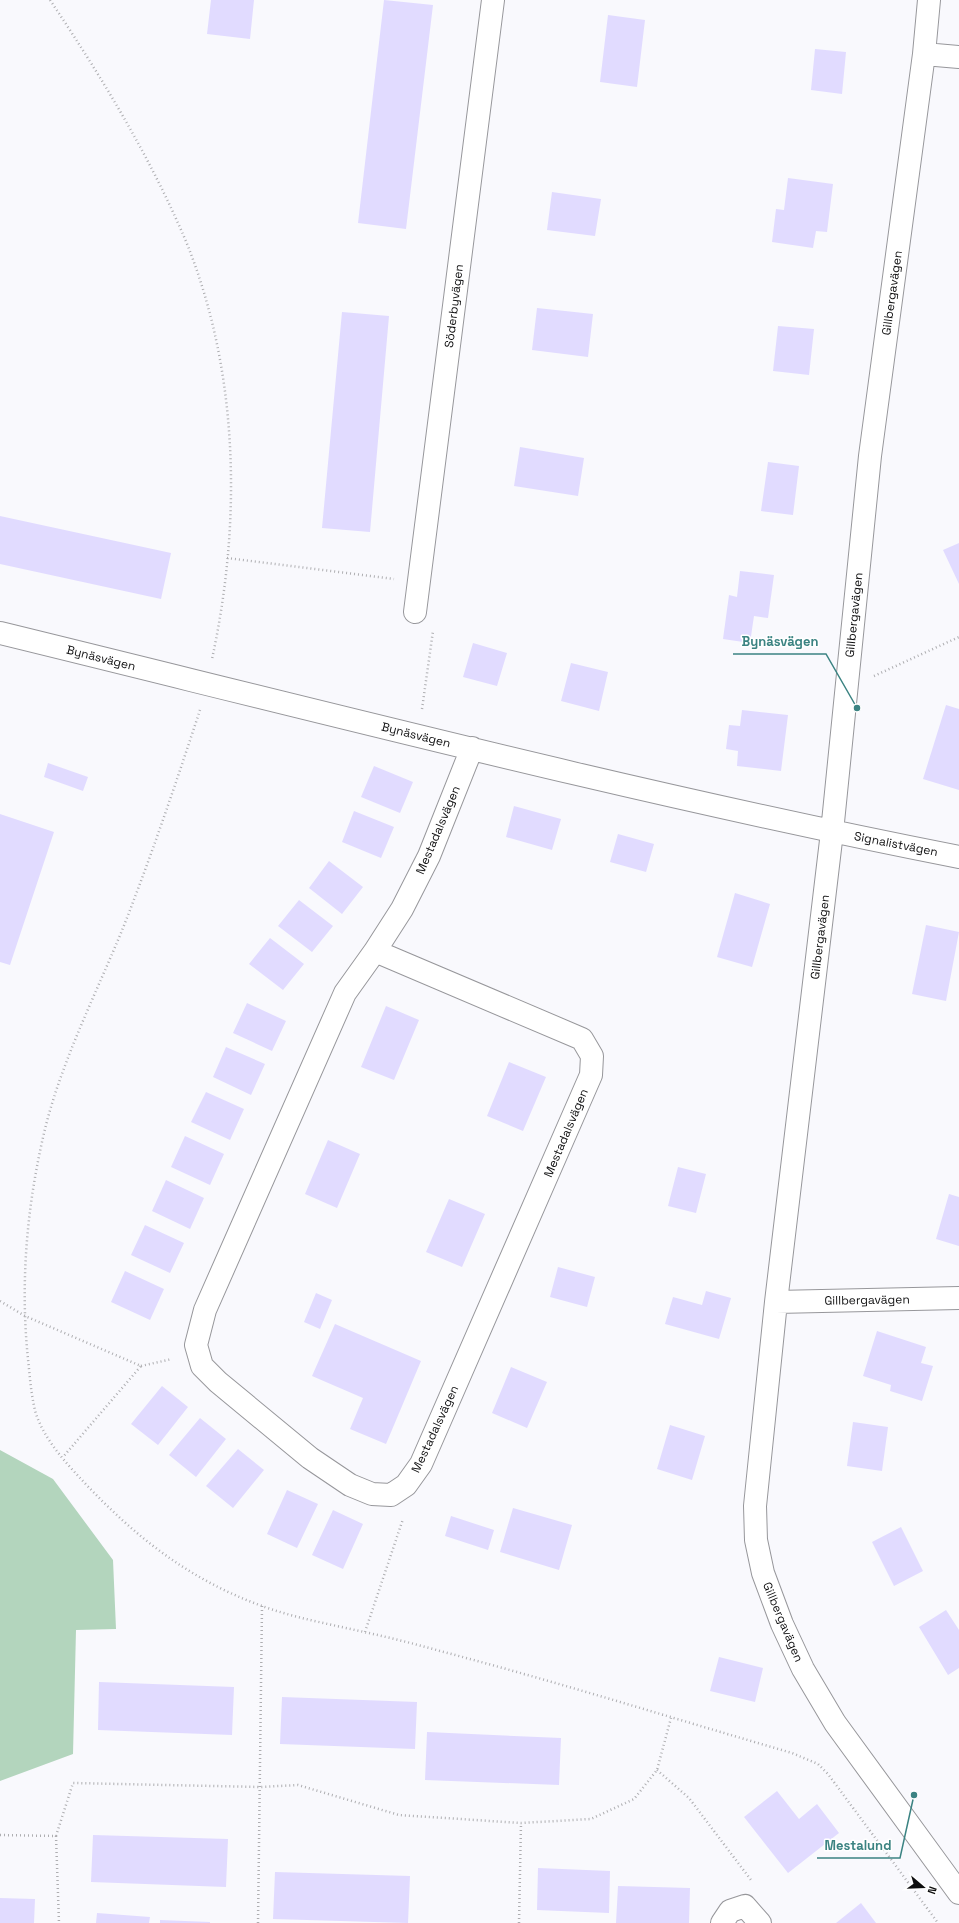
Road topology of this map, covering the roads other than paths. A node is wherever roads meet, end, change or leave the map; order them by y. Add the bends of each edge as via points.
1 (493, 0) edge
2 (929, 0) edge
3 (924, 54) junction
4 (959, 57) edge
5 (414, 612) road end
6 (0, 633) edge
7 (472, 748) junction
8 (832, 832) junction
9 (959, 857) edge
10 (375, 951) junction
11 (959, 1298) edge
12 (776, 1302) junction
13 (959, 1893) edge
14 (722, 1923) edge
15 (760, 1923) edge

1 - 5 street, Söderbyvägen
2 - 3 street, Gillbergavägen
3 - 4 street
3 - 8 street, Gillbergavägen via 870,456
6 - 7 street, Bynäsvägen
7 - 8 street, Bynäsvägen
7 - 10 street, Mestadalsvägen via 429,856 402,909
8 - 9 street, Signalistvägen
8 - 12 street, Gillbergavägen
10 - 10 street, Mestadalsvägen via 582,1039 592,1056 591,1075 584,1092 421,1464 406,1485 391,1494 372,1494 350,1484 310,1458 218,1382 202,1366 196,1345 205,1310 345,993
11 - 12 street, Gillbergavägen
12 - 13 street, Gillbergavägen via 755,1506 756,1540 763,1573 782,1624 803,1669 834,1723
14 - 15 street via 730,1911 745,1906

